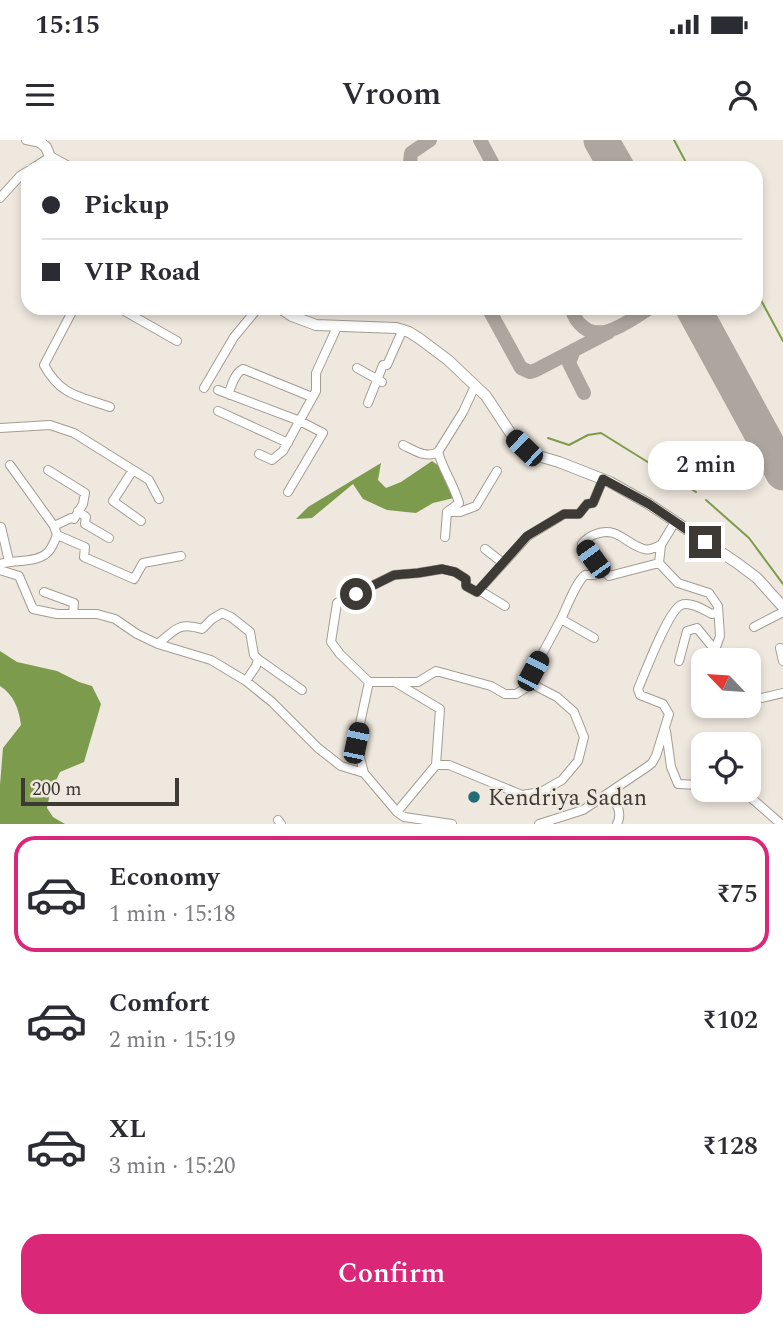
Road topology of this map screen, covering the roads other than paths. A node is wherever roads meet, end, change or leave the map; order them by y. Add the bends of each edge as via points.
1 (26, 140) edge
2 (41, 142) edge
3 (50, 158) junction
4 (45, 161) edge
5 (56, 161) edge
6 (21, 175) edge
7 (0, 198) edge
8 (70, 315) edge
9 (131, 315) edge
10 (252, 315) edge
11 (290, 315) edge
12 (338, 325) junction
13 (403, 330) junction
14 (177, 341) dead end
15 (357, 368) dead end
16 (380, 380) junction
17 (475, 386) junction
18 (204, 388) dead end
19 (218, 390) dead end
20 (230, 395) junction
21 (312, 397) junction
22 (368, 403) dead end
23 (110, 407) dead end
24 (218, 411) dead end
25 (300, 422) junction
26 (0, 428) edge
27 (288, 443) junction
28 (402, 445) dead end
29 (438, 452) junction
30 (258, 454) dead end
31 (10, 465) dead end
32 (48, 470) dead end
33 (133, 470) junction
34 (497, 471) dead end
35 (603, 479) junction
36 (288, 492) dead end
37 (159, 499) dead end
38 (78, 511) junction
39 (447, 512) junction
40 (141, 521) dead end
41 (675, 522) junction
42 (1, 527) edge
43 (55, 531) junction
44 (445, 537) dead end
45 (109, 538) dead end
46 (661, 545) junction
47 (485, 549) dead end
48 (181, 556) dead end
49 (593, 559) dead end
50 (4, 563) edge
51 (503, 563) junction
52 (659, 563) junction
53 (0, 570) edge
54 (479, 590) junction
55 (44, 592) dead end
56 (505, 606) dead end
57 (783, 607) edge
58 (718, 612) junction
59 (783, 612) edge
60 (73, 614) junction
61 (561, 619) junction
62 (754, 627) dead end
63 (594, 638) dead end
64 (158, 644) junction
65 (713, 648) edge
66 (716, 648) edge
67 (779, 648) edge
68 (257, 659) junction
69 (679, 661) dead end
70 (783, 661) edge
71 (246, 681) junction
72 (369, 682) junction
73 (395, 682) junction
74 (532, 684) junction
75 (302, 690) dead end
76 (783, 693) edge
77 (761, 698) edge
78 (666, 729) junction
79 (436, 765) junction
80 (364, 773) junction
81 (691, 785) edge
82 (610, 793) junction
83 (756, 802) edge
84 (397, 813) junction
85 (444, 824) edge
86 (539, 824) edge
87 (617, 824) edge
88 (781, 824) edge

1 - 2 street
2 - 3 highway
3 - 4 street
3 - 5 highway
6 - 7 street
8 - 23 street via 44,365 66,392
9 - 14 street
10 - 18 street
11 - 12 highway via 316,325
12 - 13 highway
12 - 21 street via 316,373
13 - 16 street via 383,365
13 - 17 highway via 421,339
15 - 16 street
16 - 22 street
17 - 29 street
17 - 35 highway via 524,448
19 - 20 street
20 - 21 street via 243,369
20 - 25 street
21 - 25 street
24 - 27 street
25 - 27 street
25 - 36 street via 323,433
26 - 33 street via 50,425 74,433
27 - 30 street via 272,460
28 - 29 street via 422,454
29 - 39 street via 459,503
31 - 43 street
32 - 38 street via 85,493
33 - 37 street via 149,480
33 - 40 street via 113,501
34 - 39 street via 476,506
35 - 41 highway
35 - 51 street via 593,503 579,514 564,514 527,536
38 - 43 street
38 - 45 street via 86,517 85,524
39 - 44 street
41 - 46 street
41 - 57 highway via 757,578
42 - 50 street
43 - 48 street via 85,547 84,556 134,579 142,563
43 - 50 street via 49,551
46 - 49 street via 643,549 610,531 598,533 582,544
46 - 52 street
47 - 51 street
51 - 54 street
52 - 58 street via 678,583 709,593
52 - 61 street via 609,576 606,572 585,575
53 - 60 street via 19,576 33,609
54 - 56 street
54 - 72 street via 466,586 466,579 455,572 442,569 394,575 337,603 331,642
55 - 60 street via 74,603
58 - 66 street via 720,636
58 - 78 street via 679,606 658,643 638,689 640,695 663,704 669,714
59 - 62 street
60 - 64 street via 115,619
61 - 63 street
61 - 74 street via 533,671
64 - 68 street via 184,625 202,629 222,613 250,632
64 - 71 street via 211,660
65 - 69 street via 697,628 687,631
67 - 70 street
68 - 71 street
68 - 75 street
71 - 80 street via 341,766
72 - 73 street
72 - 80 street via 356,743
73 - 74 street via 418,682 436,671 505,694 516,694
73 - 79 street via 440,709
74 - 79 street via 558,697 574,712 584,737 578,761 562,780 541,792 522,795 449,765
76 - 77 street
78 - 81 street via 678,784
78 - 82 street via 652,763
79 - 84 street
80 - 84 street
82 - 86 street via 583,810
82 - 87 street via 620,811
83 - 88 street
84 - 85 street

